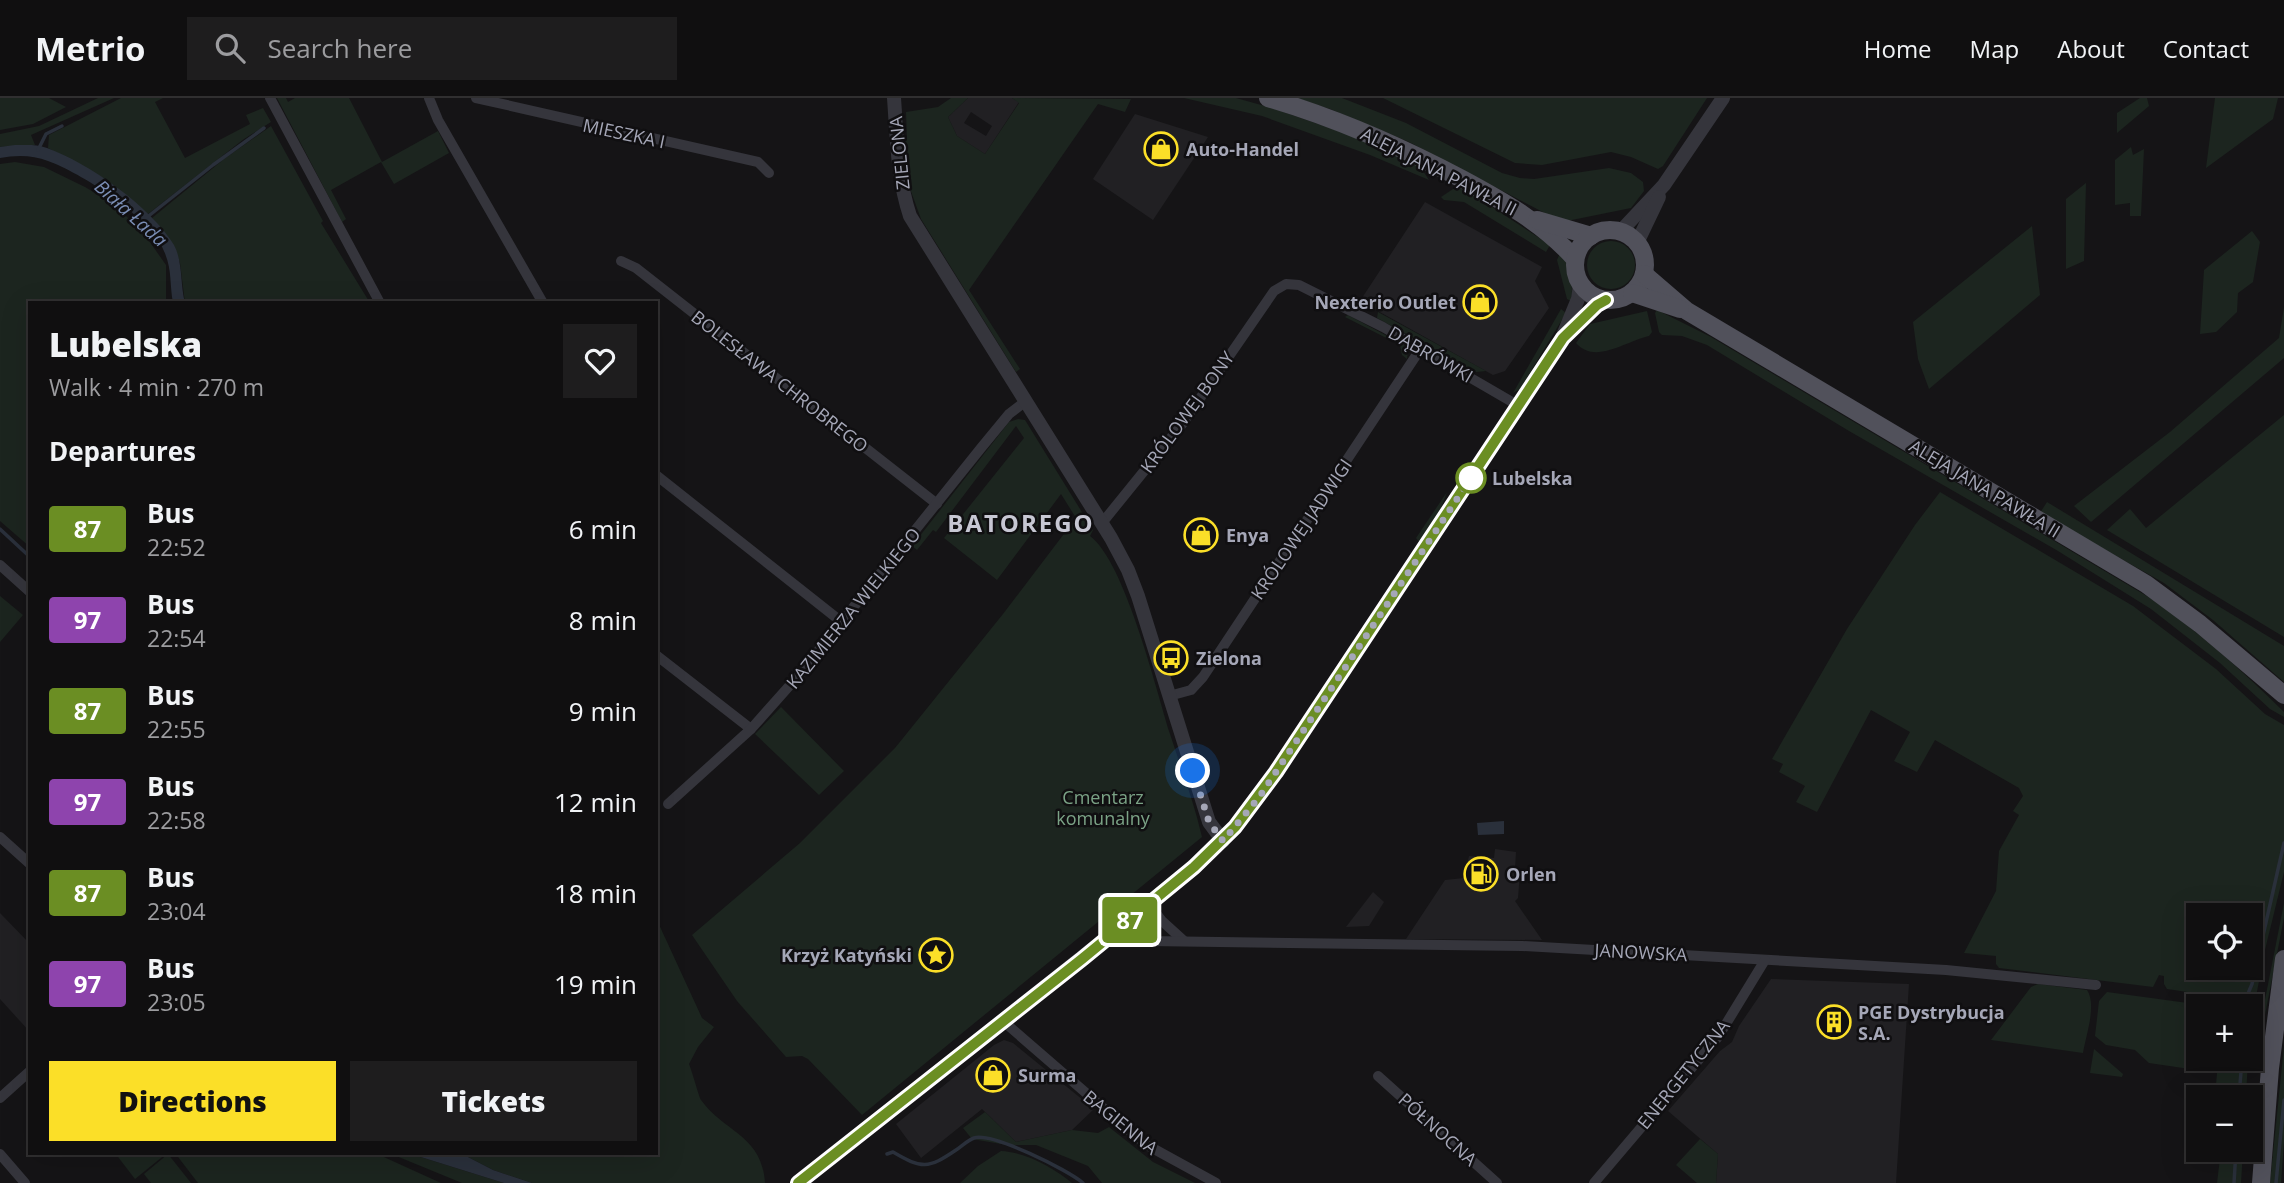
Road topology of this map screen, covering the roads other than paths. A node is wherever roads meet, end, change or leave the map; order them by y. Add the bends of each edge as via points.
1 (270, 98) edge
2 (429, 98) edge
3 (476, 98) edge
4 (894, 98) edge
5 (1268, 98) edge
6 (1723, 98) edge
7 (769, 173) dead end
8 (1664, 185) junction
9 (1531, 218) junction
10 (1620, 232) junction
11 (1591, 236) junction
12 (1637, 243) junction
13 (1575, 260) junction
14 (621, 261) dead end
15 (1644, 274) junction
16 (1580, 285) junction
17 (1632, 293) junction
18 (1269, 298) joint
19 (1606, 300) junction
20 (379, 301) edge
21 (542, 301) edge
22 (1687, 312) junction
23 (1563, 338) junction
24 (1421, 348) junction
25 (1026, 401) junction
26 (1519, 406) junction
27 (658, 477) edge
28 (937, 504) junction
29 (1102, 523) junction
30 (0, 565) edge
31 (28, 590) edge
32 (843, 623) junction
33 (658, 657) edge
34 (2277, 690) edge
35 (1169, 696) junction
36 (2284, 703) edge
37 (751, 729) junction
38 (668, 804) dead end
39 (0, 837) edge
40 (1223, 841) junction
41 (28, 862) edge
42 (1149, 904) junction
43 (1119, 929) junction
44 (1184, 940) junction
45 (2284, 959) edge
46 (1765, 960) junction
47 (2096, 985) dead end
48 (2280, 1011) edge
49 (1003, 1021) junction
50 (28, 1073) edge
51 (1378, 1076) dead end
52 (0, 1098) edge
53 (0, 1154) edge
54 (25, 1183) edge
55 (798, 1183) edge
56 (1216, 1183) edge
57 (1497, 1183) edge
58 (1594, 1183) edge
59 (2261, 1183) edge

1 - 20 street
2 - 21 street
3 - 7 street, MIESZKA I via 758,162
4 - 25 street, ZIELONA via 898,167 910,216
5 - 9 main road, ALEJA JANA PAWŁA II via 1406,150
6 - 8 street
8 - 10 street
8 - 12 street
9 - 11 main road, ALEJA JANA PAWŁA II
9 - 13 main road, ALEJA JANA PAWŁA II
10 - 11 main road via 1604,230
10 - 12 main road
11 - 13 main road via 1580,245
12 - 15 main road via 1644,258
13 - 16 main road
14 - 28 street, BOLESŁAWA CHROBREGO
15 - 17 main road
15 - 22 main road, ALEJA JANA PAWŁA II
16 - 19 main road via 1592,296
16 - 23 street
17 - 19 main road
17 - 22 main road, ALEJA JANA PAWŁA II
18 - 24 street, DĄBRÓWKI via 1280,286 1296,284
18 - 29 street, KRÓLOWEJ BONY via 1182,423
19 - 23 street
22 - 34 main road, ALEJA JANA PAWŁA II via 2146,584
23 - 26 street
24 - 26 street, DĄBRÓWKI
24 - 35 street, KRÓLOWEJ JADWIGI via 1200,680 1191,690
25 - 28 street, KAZIMIERZA WIELKIEGO via 1010,414
25 - 29 street, ZIELONA
26 - 40 street via 1266,788
27 - 32 street
28 - 32 street, KAZIMIERZA WIELKIEGO
29 - 35 street, ZIELONA via 1133,581
30 - 31 street
32 - 37 street, KAZIMIERZA WIELKIEGO
33 - 37 street
34 - 36 main road, ALEJA JANA PAWŁA II
35 - 40 street, ZIELONA via 1209,822
37 - 38 street, KAZIMIERZA WIELKIEGO
39 - 41 street
40 - 42 street
42 - 43 street
42 - 44 street
43 - 44 street, JANOWSKA via 1134,939
43 - 49 street
44 - 46 street, JANOWSKA via 1522,946
45 - 48 main road
46 - 47 street, JANOWSKA via 1946,970
46 - 58 street, ENERGETYCZNA via 1718,1037
48 - 59 main road
49 - 55 street
49 - 56 street, BAGIENNA via 1145,1144
50 - 52 street
51 - 57 street, PÓŁNOCNA
53 - 54 street

